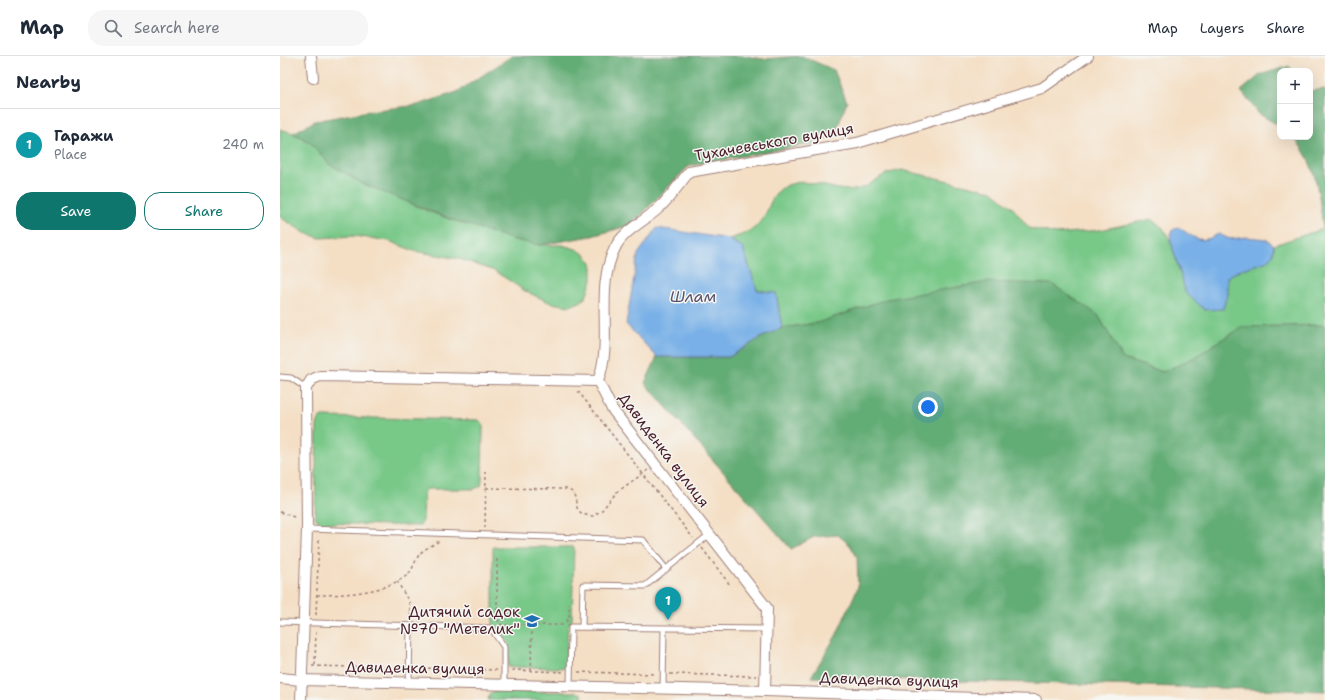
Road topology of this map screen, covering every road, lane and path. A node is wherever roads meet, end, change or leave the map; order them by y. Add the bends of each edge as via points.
1 (311, 56) edge
2 (1088, 56) edge
3 (313, 78) dead end
4 (280, 377) edge
5 (570, 380) junction
6 (598, 381) junction
7 (306, 388) junction
8 (655, 464) junction
9 (486, 472) dead end
10 (643, 474) junction
11 (486, 488) junction
12 (280, 512) edge
13 (307, 525) junction
14 (319, 529) junction
15 (449, 534) junction
16 (710, 534) junction
17 (484, 536) junction
18 (698, 544) junction
19 (497, 559) dead end
20 (666, 569) junction
21 (397, 581) junction
22 (730, 585) dead end
23 (317, 595) junction
24 (569, 603) dead end
25 (532, 621) dead end
26 (280, 622) edge
27 (303, 623) junction
28 (316, 623) junction
29 (410, 626) junction
30 (532, 626) junction
31 (582, 627) junction
32 (664, 628) junction
33 (766, 629) junction
34 (302, 666) junction
35 (315, 666) junction
36 (410, 668) junction
37 (504, 670) junction
38 (531, 671) junction
39 (570, 672) junction
40 (663, 674) junction
41 (765, 677) junction
42 (280, 678) edge
43 (301, 680) junction
44 (409, 683) junction
45 (504, 685) junction
46 (570, 687) junction
47 (663, 689) junction
48 (770, 694) edge
49 (811, 696) edge
50 (301, 700) edge
51 (1036, 700) edge

1 - 3 street
2 - 6 street, Тухачевського вулиця via 1042,88 857,143 690,172 662,205 625,235 615,248 607,277 603,308 603,369
4 - 7 lane via 291,378
5 - 6 street
5 - 7 street via 320,376 311,380
5 - 10 path
6 - 8 street, Давиденка вулиця via 612,409
7 - 13 street
8 - 10 path
8 - 16 street, Давиденка вулиця
9 - 11 path
10 - 11 path via 617,492 594,516 583,516 578,510 575,496 566,489
10 - 18 path
11 - 17 path
12 - 13 path
13 - 14 lane
13 - 27 street
14 - 15 lane
14 - 23 path
15 - 17 lane
15 - 21 path via 420,554 407,576
16 - 18 lane
16 - 33 street, Давиденка вулиця via 767,608
17 - 20 lane via 642,540
18 - 20 lane
18 - 22 path
19 - 30 path via 497,622 504,625
20 - 31 lane via 645,586 583,585
21 - 23 path via 344,595
21 - 29 path via 409,602
23 - 28 path
24 - 30 path via 564,626
25 - 30 path
26 - 27 lane
27 - 28 lane
27 - 34 street
28 - 29 lane
28 - 35 path
29 - 36 lane
29 - 37 lane via 491,628 504,647
30 - 38 path
31 - 32 lane
31 - 39 lane via 571,627
32 - 33 lane
32 - 40 lane
33 - 41 street, Давиденка вулиця
34 - 35 path
34 - 43 street
35 - 36 path
36 - 37 path
36 - 44 lane
37 - 38 path
37 - 45 lane
38 - 39 path
39 - 40 path
39 - 46 lane
40 - 41 path
40 - 47 lane
41 - 48 street, Давиденка вулиця
42 - 43 street, Давиденка вулиця
43 - 44 street, Давиденка вулиця
43 - 50 street
44 - 45 street, Давиденка вулиця
45 - 46 street, Давиденка вулиця
46 - 47 street, Давиденка вулиця
47 - 48 street, Давиденка вулиця
48 - 49 street, Давиденка вулиця
49 - 51 street, Давиденка вулиця

